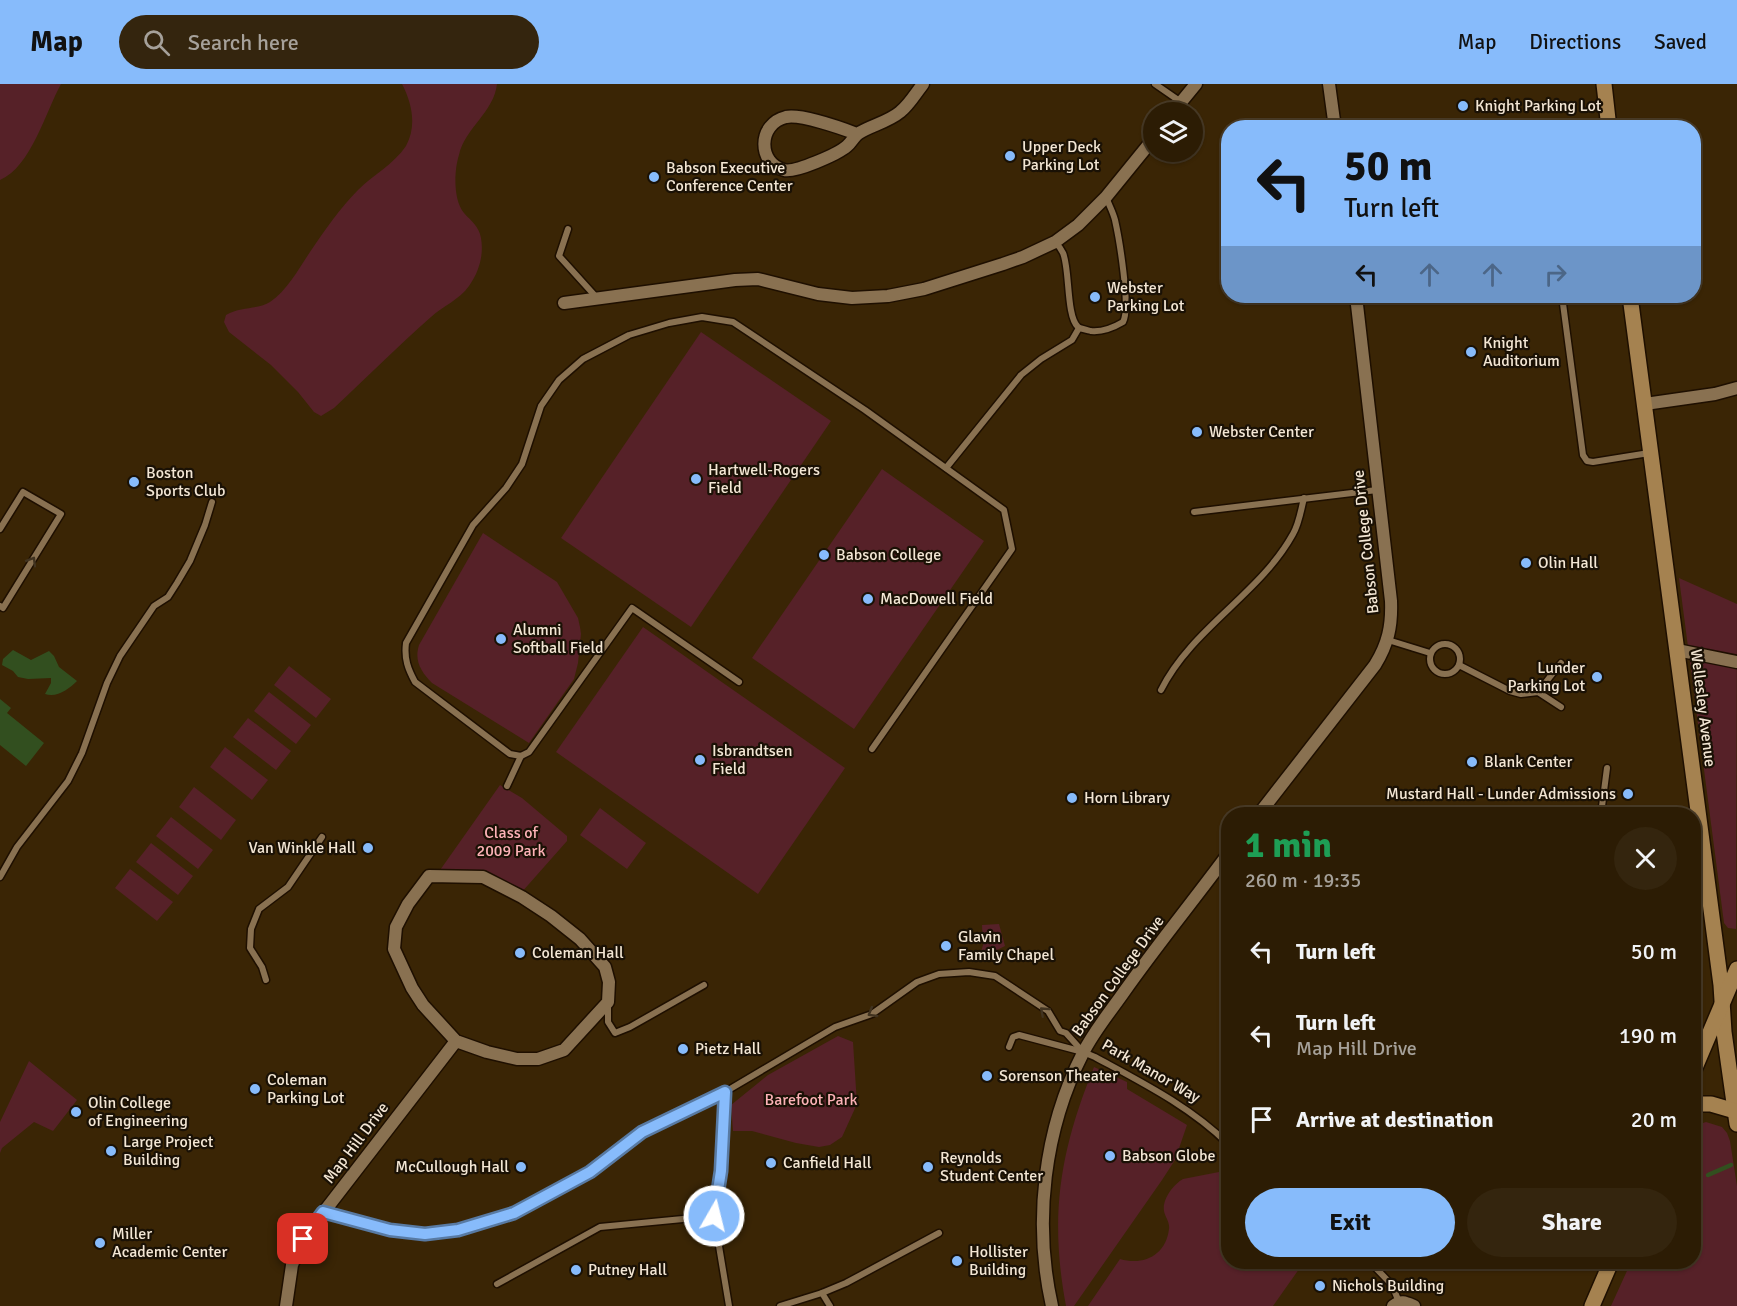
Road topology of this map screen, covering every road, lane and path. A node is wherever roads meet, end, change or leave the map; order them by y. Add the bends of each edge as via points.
1 (923, 84) edge
2 (1155, 84) edge
3 (1196, 84) edge
4 (1329, 84) edge
5 (1604, 84) edge
6 (1172, 102) edge
7 (1182, 102) edge
8 (1334, 120) edge
9 (1608, 120) edge
10 (857, 134) junction
11 (1143, 152) edge
12 (1106, 197) junction
13 (568, 228) dead end
14 (1055, 242) junction
15 (597, 299) junction
16 (564, 303) dead end
17 (1357, 303) edge
18 (1563, 303) edge
19 (1631, 303) edge
20 (1079, 328) junction
21 (1737, 388) edge
22 (1645, 404) junction
23 (1651, 453) junction
24 (946, 468) junction
25 (1377, 489) junction
26 (1304, 498) junction
27 (212, 502) dead end
28 (1194, 512) dead end
29 (0, 529) edge
30 (0, 606) edge
31 (1388, 640) junction
32 (1677, 650) junction
33 (1431, 653) junction
34 (1737, 662) edge
35 (1561, 663) dead end
36 (1459, 665) junction
37 (739, 682) dead end
38 (1161, 690) dead end
39 (1538, 692) junction
40 (1562, 707) dead end
41 (872, 749) dead end
42 (521, 756) junction
43 (1607, 768) dead end
44 (507, 786) dead end
45 (1264, 807) edge
46 (1602, 807) edge
47 (1698, 807) edge
48 (1701, 832) edge
49 (322, 837) dead end
50 (1221, 863) edge
51 (0, 877) edge
52 (1737, 969) edge
53 (266, 980) dead end
54 (704, 985) dead end
55 (1723, 999) junction
56 (608, 1002) junction
57 (456, 1041) junction
58 (1009, 1047) dead end
59 (1083, 1052) junction
60 (1701, 1053) edge
61 (725, 1092) junction
62 (1701, 1104) edge
63 (1736, 1118) edge
64 (1221, 1136) edge
65 (323, 1212) junction
66 (714, 1216) junction
67 (939, 1233) dead end
68 (1377, 1269) edge
69 (1608, 1269) edge
70 (497, 1284) dead end
71 (822, 1293) junction
72 (1396, 1304) edge
73 (286, 1306) edge
74 (729, 1306) edge
75 (780, 1306) edge
76 (830, 1306) edge
77 (1052, 1306) edge
78 (1414, 1306) edge
79 (1592, 1306) edge

1 - 10 street via 900,112
2 - 6 lane
3 - 7 street
4 - 8 street
5 - 9 main road
10 - 10 street via 826,123 789,117 767,129 765,151 772,164 795,170 847,146
11 - 12 street
12 - 14 street
12 - 20 lane via 1116,223 1125,318 1112,328 1099,331
13 - 15 lane via 559,256
14 - 15 street via 1003,264 888,296 818,294 758,279
14 - 20 lane via 1064,255 1074,320
15 - 16 street
17 - 25 street, Babson College Drive
18 - 23 lane via 1587,461
19 - 22 main road, Wellesley Avenue
20 - 24 lane via 1072,340 1041,358 1022,375
21 - 22 street
22 - 23 main road, Wellesley Avenue
23 - 32 main road, Wellesley Avenue
24 - 41 lane via 1004,510 1012,549
24 - 42 lane via 733,322 702,317 669,323 629,335 583,359 559,380 541,406 522,464 473,525 406,643 408,669 415,682 510,754
25 - 26 lane
25 - 31 street, Babson College Drive via 1391,601
26 - 28 lane
26 - 38 lane via 1295,532 1278,558 1198,640
27 - 51 lane via 190,561 177,583 168,597 154,606 120,656 68,781
30 -> 29 lane via 3,608 60,513 22,492
31 - 33 lane
31 - 45 street, Babson College Drive via 1375,665
32 - 34 street
32 - 47 main road, Wellesley Avenue
33 - 36 lane via 1441,644 1450,645 1460,656
33 - 36 lane via 1430,663 1439,673 1448,674
35 - 39 lane
36 - 39 lane via 1510,690
37 - 42 lane via 632,608 529,752
39 - 40 lane
42 - 44 lane
43 - 46 lane
48 - 55 main road, Wellesley Avenue
49 - 53 lane via 288,887 259,909 251,929 250,948
50 - 59 street, Babson College Drive
52 - 55 main road
54 - 56 lane via 615,1033 608,1022
55 - 60 main road
55 - 63 main road, Wellesley Avenue
56 - 57 street via 564,1050 538,1059 502,1056
56 - 57 street via 605,967 580,939 551,916 483,877 429,876 396,927 394,949 417,997
57 - 65 street, Map Hill Drive
58 - 59 lane via 1013,1036 1019,1035
59 -> 61 lane via 1060,1031 1048,1011 995,976 969,972 939,974 917,982 872,1014 835,1027
59 - 64 lane, Park Manor Way via 1179,1105
59 - 77 street, Babson College Drive via 1058,1116 1046,1176 1042,1216
61 - 65 lane via 642,1132 590,1172 514,1213 458,1230 425,1234 390,1230
61 - 66 lane
62 - 63 main road via 1713,1104
65 - 73 street, Map Hill Drive via 296,1252
66 - 70 lane via 600,1227
66 - 74 lane
67 - 71 lane
68 - 72 lane via 1392,1285
69 - 79 main road
71 - 75 lane
71 - 76 lane
72 - 78 street

